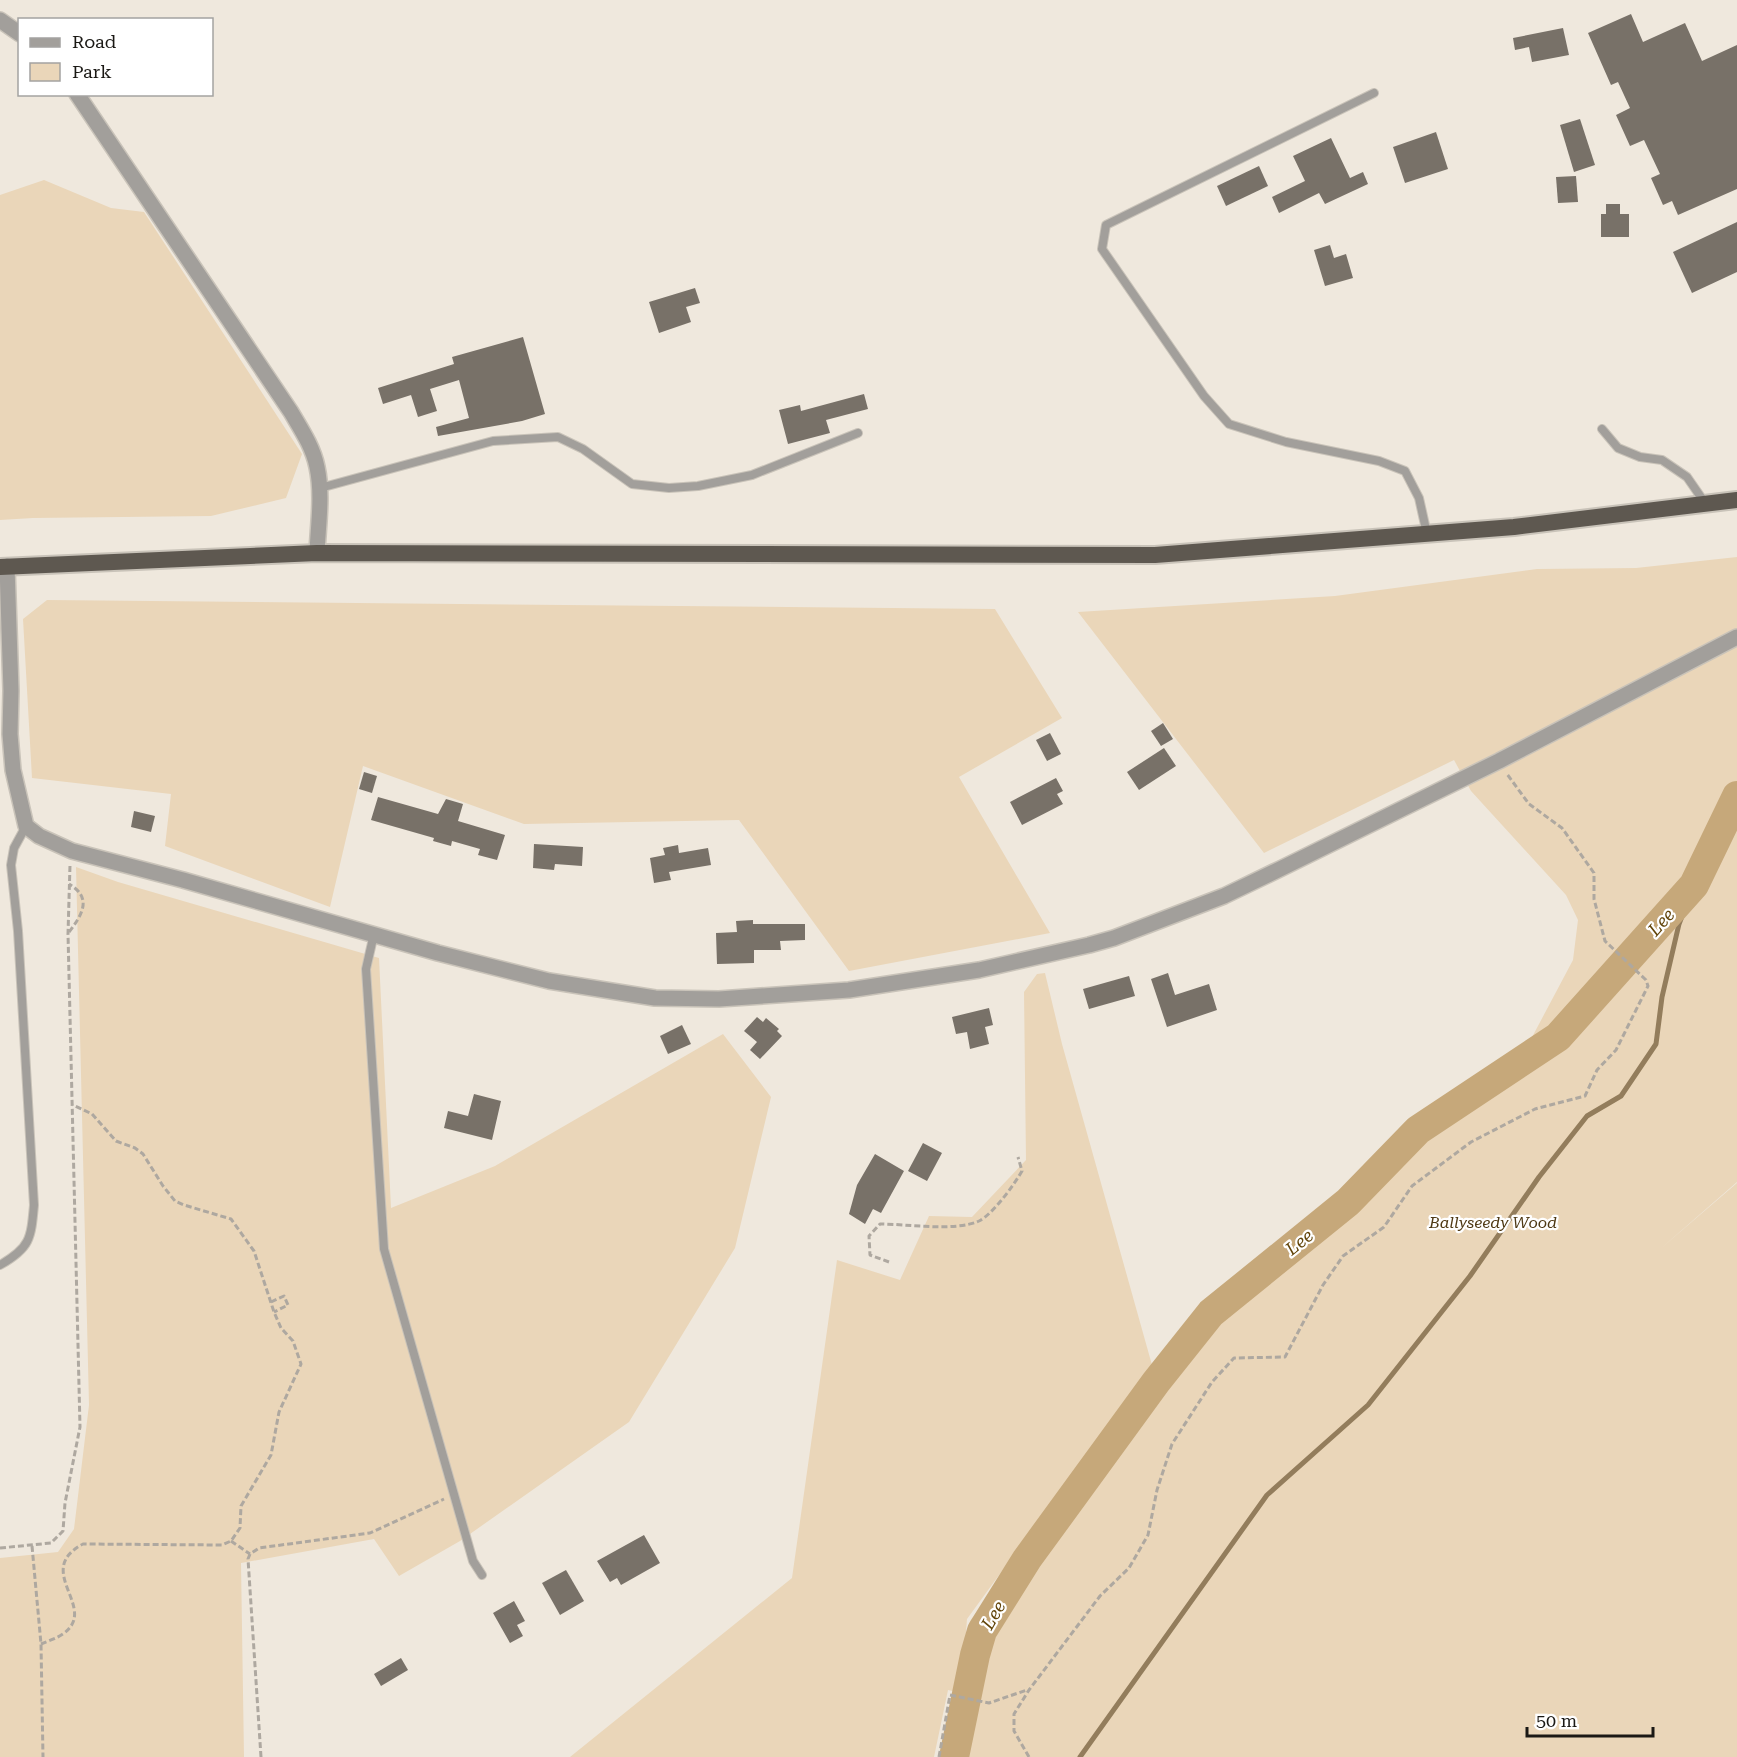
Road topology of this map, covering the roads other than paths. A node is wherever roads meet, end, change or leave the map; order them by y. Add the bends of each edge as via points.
1 (0, 20) edge
2 (18, 33) edge
3 (1374, 93) dead end
4 (78, 96) edge
5 (1602, 429) dead end
6 (858, 433) dead end
7 (320, 488) junction
8 (1737, 500) edge
9 (1706, 504) junction
10 (1427, 534) junction
11 (317, 553) junction
12 (3, 567) edge
13 (1737, 637) edge
14 (5, 734) edge
15 (27, 826) junction
16 (374, 934) junction
17 (0, 1265) edge
18 (482, 1575) dead end

1 - 2 street
3 - 10 lane via 1106,225 1102,249 1204,396 1229,424 1405,471 1419,498
4 - 7 street via 291,412 309,442
5 - 9 lane via 1618,448 1662,460 1687,477
6 - 7 lane via 752,475 698,486 632,484 558,436 493,441
7 - 11 street
8 - 9 highway
9 - 10 highway
10 - 11 highway via 1155,555
11 - 12 highway
12 - 14 street via 11,691
13 - 16 street via 1224,896 1114,938 1009,963 849,990 719,999 655,998 549,981
14 - 15 street
15 - 16 street via 72,851
15 - 17 lane via 14,848 11,865 34,1205 25,1247
16 - 18 lane via 366,969 384,1249 473,1561

